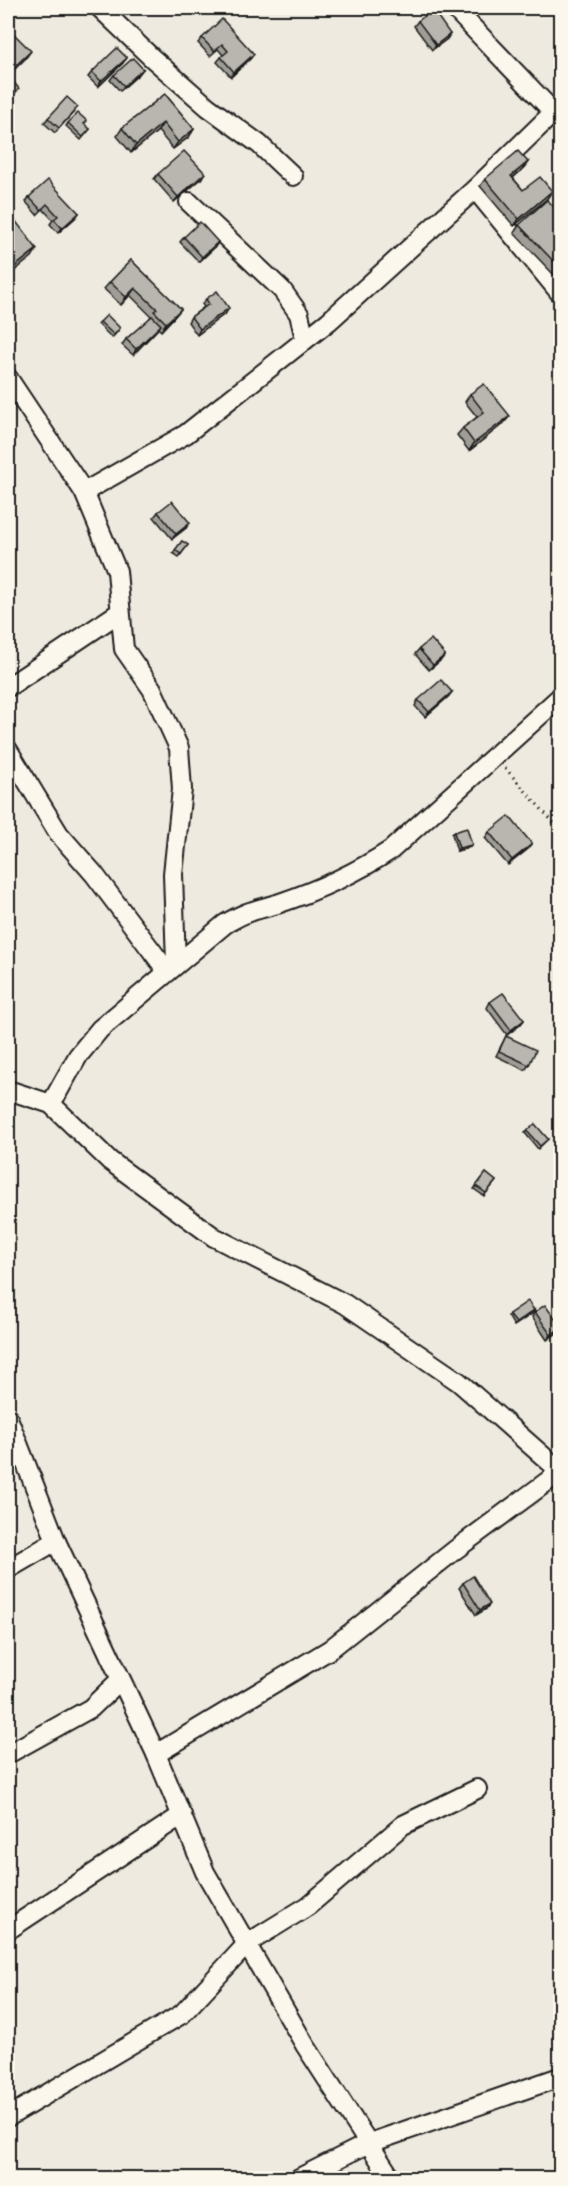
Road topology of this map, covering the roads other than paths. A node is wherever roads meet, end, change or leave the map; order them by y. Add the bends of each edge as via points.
1 (100, 8) edge
2 (454, 8) edge
3 (557, 115) edge
4 (292, 176) dead end
5 (475, 189) junction
6 (189, 202) dead end
7 (561, 293) edge
8 (305, 339) junction
9 (8, 378) edge
10 (84, 492) junction
11 (120, 612) junction
12 (8, 687) edge
13 (561, 697) edge
14 (8, 750) edge
15 (171, 968) junction
16 (8, 1090) edge
17 (51, 1104) junction
18 (8, 1418) edge
19 (561, 1472) edge
20 (56, 1541) junction
21 (8, 1569) edge
22 (120, 1680) junction
23 (8, 1754) edge
24 (156, 1754) junction
25 (477, 1789) dead end
26 (182, 1815) junction
27 (8, 1930) edge
28 (248, 1943) junction
29 (561, 2077) edge
30 (8, 2117) edge
31 (367, 2144) junction
32 (299, 2178) edge
33 (391, 2178) edge

1 - 4 street via 208,107 259,144
2 - 3 street
3 - 5 street
5 - 7 street
5 - 8 street
6 - 8 street via 282,290 299,314
8 - 10 street via 186,434
9 - 10 street
10 - 11 street via 117,571
11 - 12 street
11 - 15 street via 124,649 152,689 179,748 183,770 173,874
13 - 15 street via 391,850 362,869 276,904 247,910
14 - 15 street via 58,834
15 - 17 street via 100,1029 78,1056
16 - 17 street
17 - 19 street via 110,1161 204,1230 345,1304 459,1382
18 - 20 street
19 - 24 street via 329,1650
20 - 21 street
20 - 22 street
22 - 23 street via 91,1708
22 - 24 street
24 - 26 street
25 - 28 street via 403,1825 308,1906
26 - 27 street
26 - 28 street via 205,1872
28 - 30 street via 182,2014
28 - 31 street
29 - 31 street
31 - 32 street
31 - 33 street

